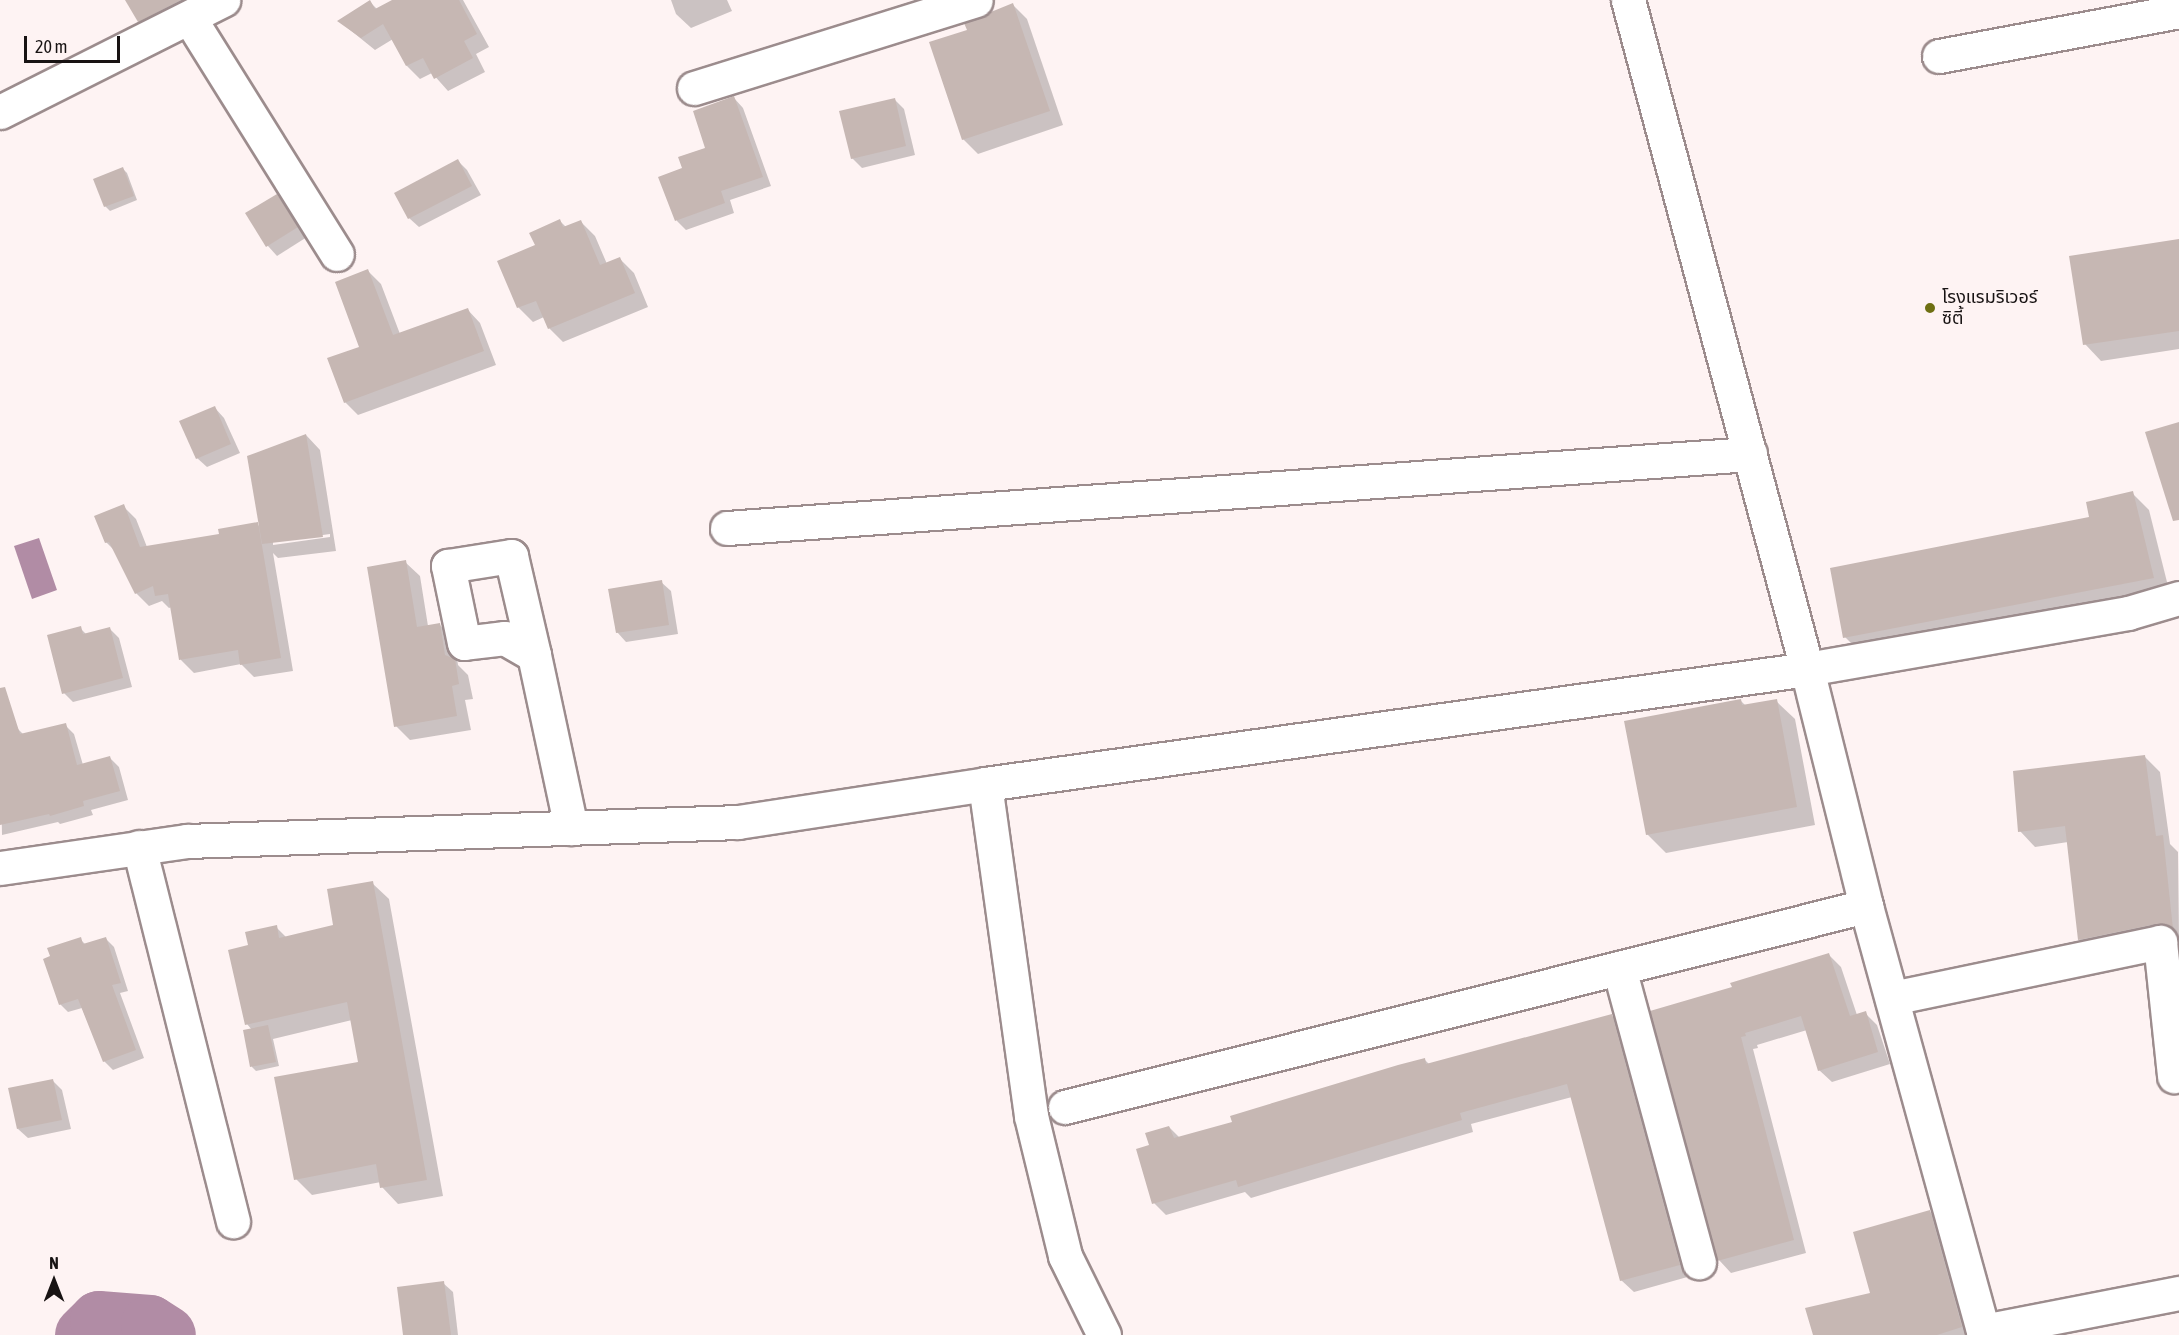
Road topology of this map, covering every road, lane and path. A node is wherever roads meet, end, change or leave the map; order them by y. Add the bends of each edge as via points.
1 (223, 0) edge
2 (976, 0) edge
3 (1629, 0) edge
4 (2179, 11) edge
5 (190, 19) junction
6 (1939, 56) dead end
7 (694, 88) dead end
8 (0, 112) edge
9 (337, 254) dead end
10 (1750, 454) junction
11 (728, 528) dead end
12 (2179, 598) edge
13 (534, 655) dead end
14 (1807, 669) junction
15 (985, 784) junction
16 (571, 828) junction
17 (139, 847) junction
18 (0, 868) edge
19 (1866, 906) junction
20 (1619, 968) junction
21 (1892, 998) junction
22 (2174, 1076) dead end
23 (1065, 1107) dead end
24 (233, 1221) dead end
25 (1699, 1262) dead end
26 (2179, 1293) edge
27 (1983, 1333) edge
28 (1104, 1335) edge

1 - 5 street
2 - 7 street
3 - 10 street
4 - 6 street
5 - 8 street
5 - 9 street
10 - 11 street
10 - 14 street
12 - 14 street via 2128,613
13 - 16 street
14 - 15 street
14 - 19 street
15 - 16 street via 738,822
15 - 28 street via 1031,1116 1065,1256
16 - 17 street via 187,841
17 - 18 street
17 - 24 street
19 - 20 street
19 - 21 street
20 - 23 street
20 - 25 street
21 - 22 street via 2160,942
21 - 27 street
26 - 27 street

